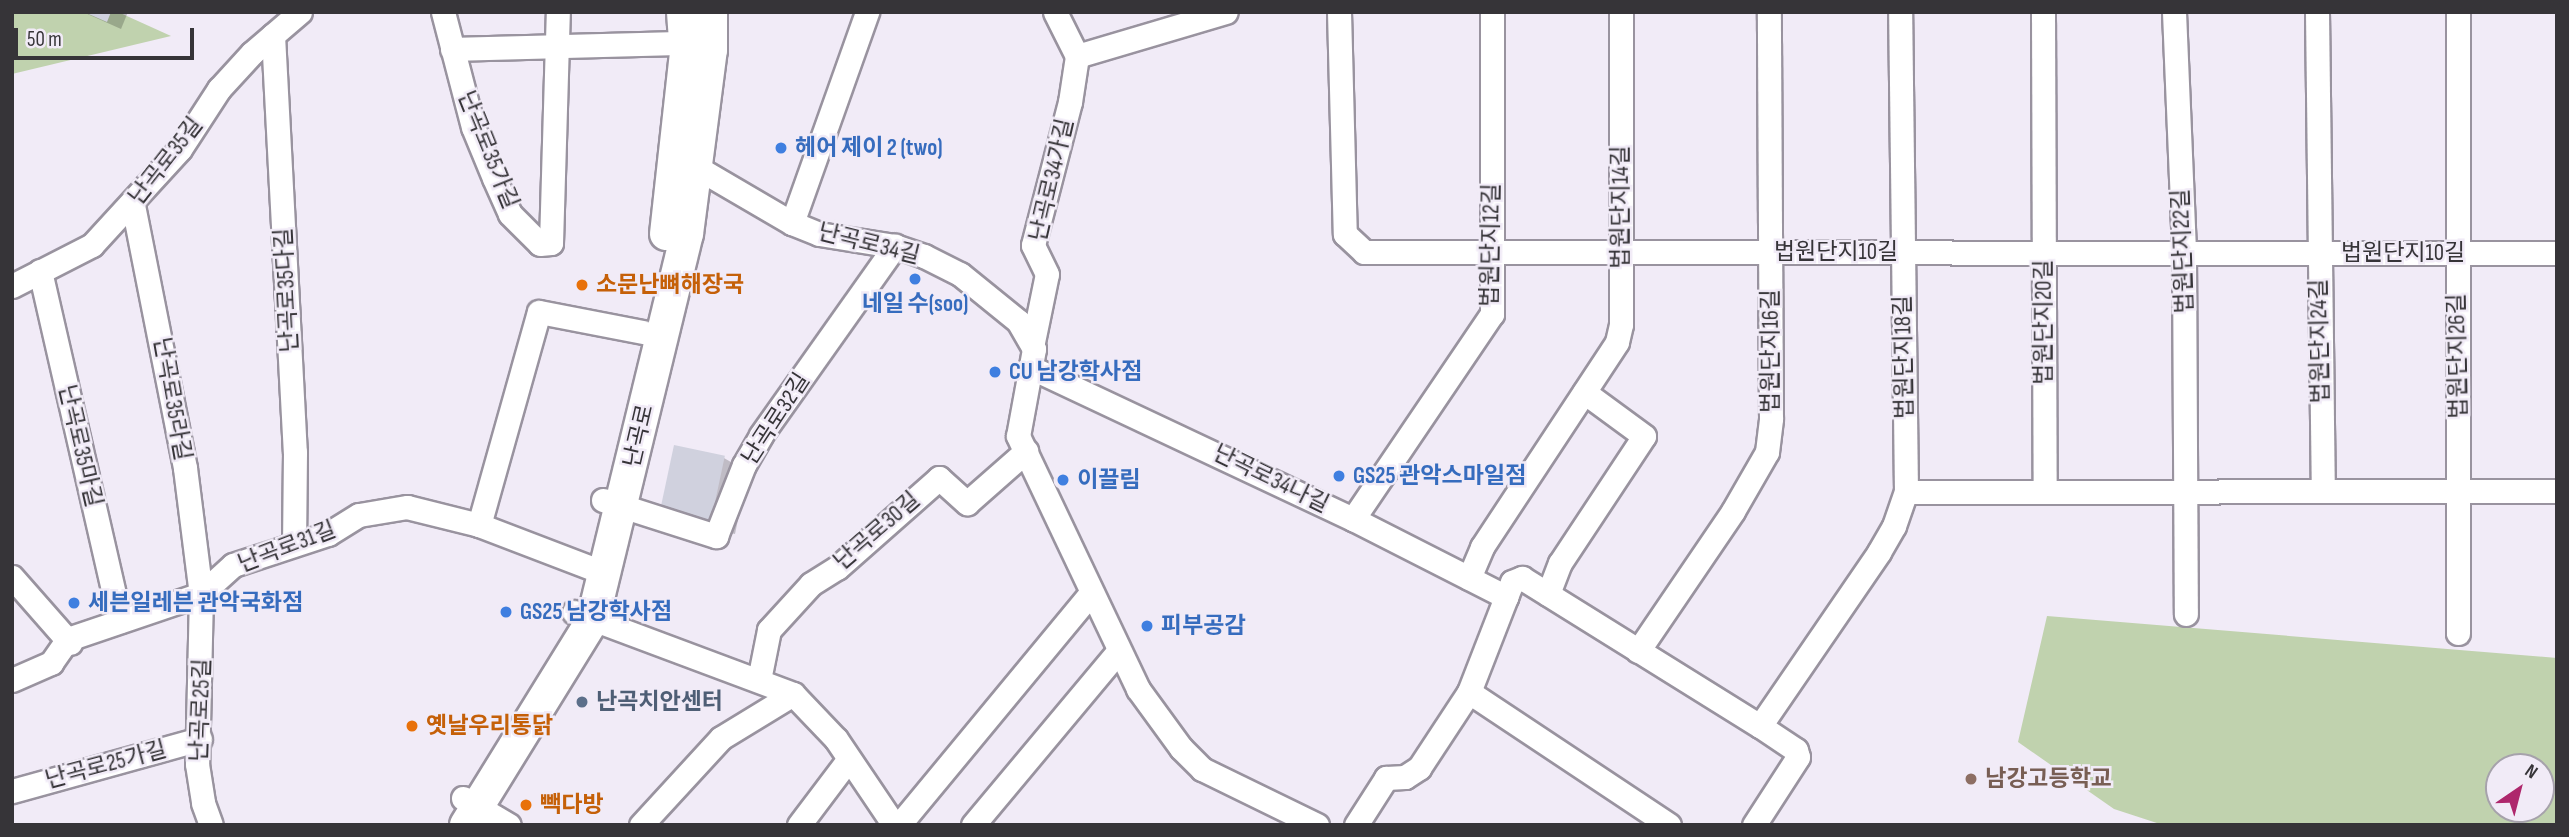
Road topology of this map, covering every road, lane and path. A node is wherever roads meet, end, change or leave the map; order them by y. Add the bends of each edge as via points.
1 (300, 12) edge
2 (443, 12) edge
3 (558, 12) edge
4 (683, 12) edge
5 (710, 12) edge
6 (867, 12) edge
7 (1055, 12) edge
8 (1226, 12) edge
9 (1339, 12) edge
10 (1492, 12) edge
11 (1621, 12) edge
12 (1769, 12) edge
13 (1900, 12) edge
14 (2043, 12) edge
15 (2174, 12) edge
16 (2317, 12) edge
17 (2458, 12) edge
18 (273, 35) junction
19 (685, 43) junction
20 (557, 47) junction
21 (452, 49) junction
22 (1077, 56) junction
23 (686, 162) junction
24 (133, 205) junction
25 (792, 223) junction
26 (894, 246) junction
27 (1621, 252) junction
28 (1771, 252) junction
29 (2318, 252) junction
30 (1903, 253) junction
31 (2044, 253) junction
32 (2456, 253) junction
33 (2557, 253) edge
34 (1492, 255) junction
35 (2184, 255) junction
36 (40, 271) junction
37 (12, 286) edge
38 (643, 332) junction
39 (1033, 342) junction
40 (1032, 368) junction
41 (1584, 392) junction
42 (1026, 451) junction
43 (2460, 489) junction
44 (2045, 490) junction
45 (2187, 490) junction
46 (2323, 491) junction
47 (2557, 491) edge
48 (1906, 492) junction
49 (613, 503) junction
50 (1353, 519) junction
51 (479, 525) junction
52 (294, 544) junction
53 (596, 570) junction
54 (12, 577) edge
55 (1469, 578) junction
56 (201, 594) junction
57 (1090, 594) junction
58 (1548, 594) junction
59 (1506, 597) junction
60 (2186, 614) dead end
61 (583, 616) junction
62 (120, 621) junction
63 (2458, 633) dead end
64 (69, 643) junction
65 (1638, 650) junction
66 (1117, 653) junction
67 (12, 680) edge
68 (759, 680) junction
69 (1469, 692) junction
70 (793, 694) junction
71 (1760, 726) junction
72 (200, 739) junction
73 (848, 760) junction
74 (12, 791) edge
75 (469, 810) edge
76 (211, 825) edge
77 (447, 825) edge
78 (509, 825) edge
79 (641, 825) edge
80 (799, 825) edge
81 (894, 825) edge
82 (899, 825) edge
83 (973, 825) edge
84 (1318, 825) edge
85 (1356, 825) edge
86 (1669, 825) edge
87 (1754, 825) edge

1 - 18 street, 난곡로35길
2 - 21 street, 난곡로35가길
3 - 20 street, 난곡로35가길
4 - 19 main road, 난곡로
5 - 23 main road, 난곡로
6 - 25 street
7 - 22 street
8 - 22 street
9 - 34 street, 법원단지10길 via 1348,239 1364,252
10 - 34 street, 법원단지12길
11 - 27 street, 법원단지14길
12 - 28 street, 법원단지16길
13 - 30 street, 법원단지18길
14 - 31 street, 법원단지20길
15 - 35 street, 법원단지22길
16 - 29 street, 법원단지24길
17 - 32 street, 법원단지26길
18 - 24 street, 난곡로35길 via 219,89 180,149
18 - 52 street, 난곡로35다길 via 295,452
19 - 20 street
19 - 23 main road, 난곡로
20 - 21 street
20 - 21 street, 난곡로35가길 via 551,243 540,243 510,214 474,127
22 - 39 street, 난곡로34가길 via 1070,102 1033,245 1047,274
23 - 25 street, 난곡로34길
23 - 38 main road, 난곡로
23 - 49 main road, 난곡로 via 687,234
24 - 36 street, 난곡로35길 via 92,245
24 - 56 street, 난곡로35라길 via 185,468
25 - 26 street, 난곡로34길 via 820,234
26 - 39 street, 난곡로34길 via 960,274 1018,321
26 - 49 street, 난곡로32길 via 761,435 716,536
27 - 28 street, 법원단지10길
27 - 34 street, 법원단지10길
27 - 41 street, 법원단지14길 via 1617,342
28 - 30 street, 법원단지10길
28 - 65 street, 법원단지16길 via 1768,452
29 - 32 street, 법원단지10길
29 - 35 street, 법원단지10길
29 - 46 street, 법원단지24길
30 - 31 street, 법원단지10길
30 - 48 street, 법원단지18길
31 - 35 street, 법원단지10길
31 - 44 street, 법원단지20길
32 - 33 street, 법원단지10길
32 - 43 street, 법원단지26길
34 - 50 street, 법원단지12길 via 1492,314
35 - 45 street, 법원단지22길
36 - 37 street, 난곡로35길
36 - 62 street, 난곡로35마길
38 - 49 main road, 난곡로
38 - 51 street via 539,312
39 - 40 street
40 - 42 street via 1018,421 1018,436
40 - 50 street, 난곡로34나길
41 - 55 street, 법원단지14길 via 1482,547
41 - 58 street via 1644,436 1560,563
42 - 57 street
42 - 68 street, 난곡로30길 via 967,503 939,478 837,568 811,584 769,629
43 - 46 street
43 - 47 street
43 - 63 street, 법원단지26길
44 - 45 street
44 - 48 street
45 - 46 street
45 - 60 street, 법원단지22길
48 - 71 street, 법원단지18길 via 1879,552
49 - 53 main road, 난곡로
50 - 55 street, 난곡로34나길
51 - 52 street, 난곡로31길 via 407,507 359,515 328,534
51 - 53 street, 난곡로31길
52 - 56 street, 난곡로31길 via 233,565
53 - 61 main road, 난곡로
54 - 64 street
55 - 59 street, 난곡로34나길
56 - 62 street, 난곡로31길
56 - 72 street, 난곡로25길
57 - 66 street
57 - 82 street
58 - 59 street via 1522,578 1512,582
58 - 65 street
59 - 69 street
61 - 68 street
61 - 75 main road, 난곡로
62 - 64 street, 난곡로31길 via 68,639
64 - 67 street, 난곡로31길 via 51,663
65 - 71 street
66 - 83 street
66 - 84 street via 1181,748 1202,769
68 - 70 street
69 - 85 street via 1419,768 1405,777 1386,779
69 - 86 street
70 - 73 street via 836,738
70 - 79 street via 721,738
71 - 87 street via 1796,750 1798,757
72 - 74 street, 난곡로25가길
72 - 76 street, 난곡로25길 via 197,764
73 - 80 street
73 - 81 street
75 - 77 main road, 난곡로
75 - 78 street

